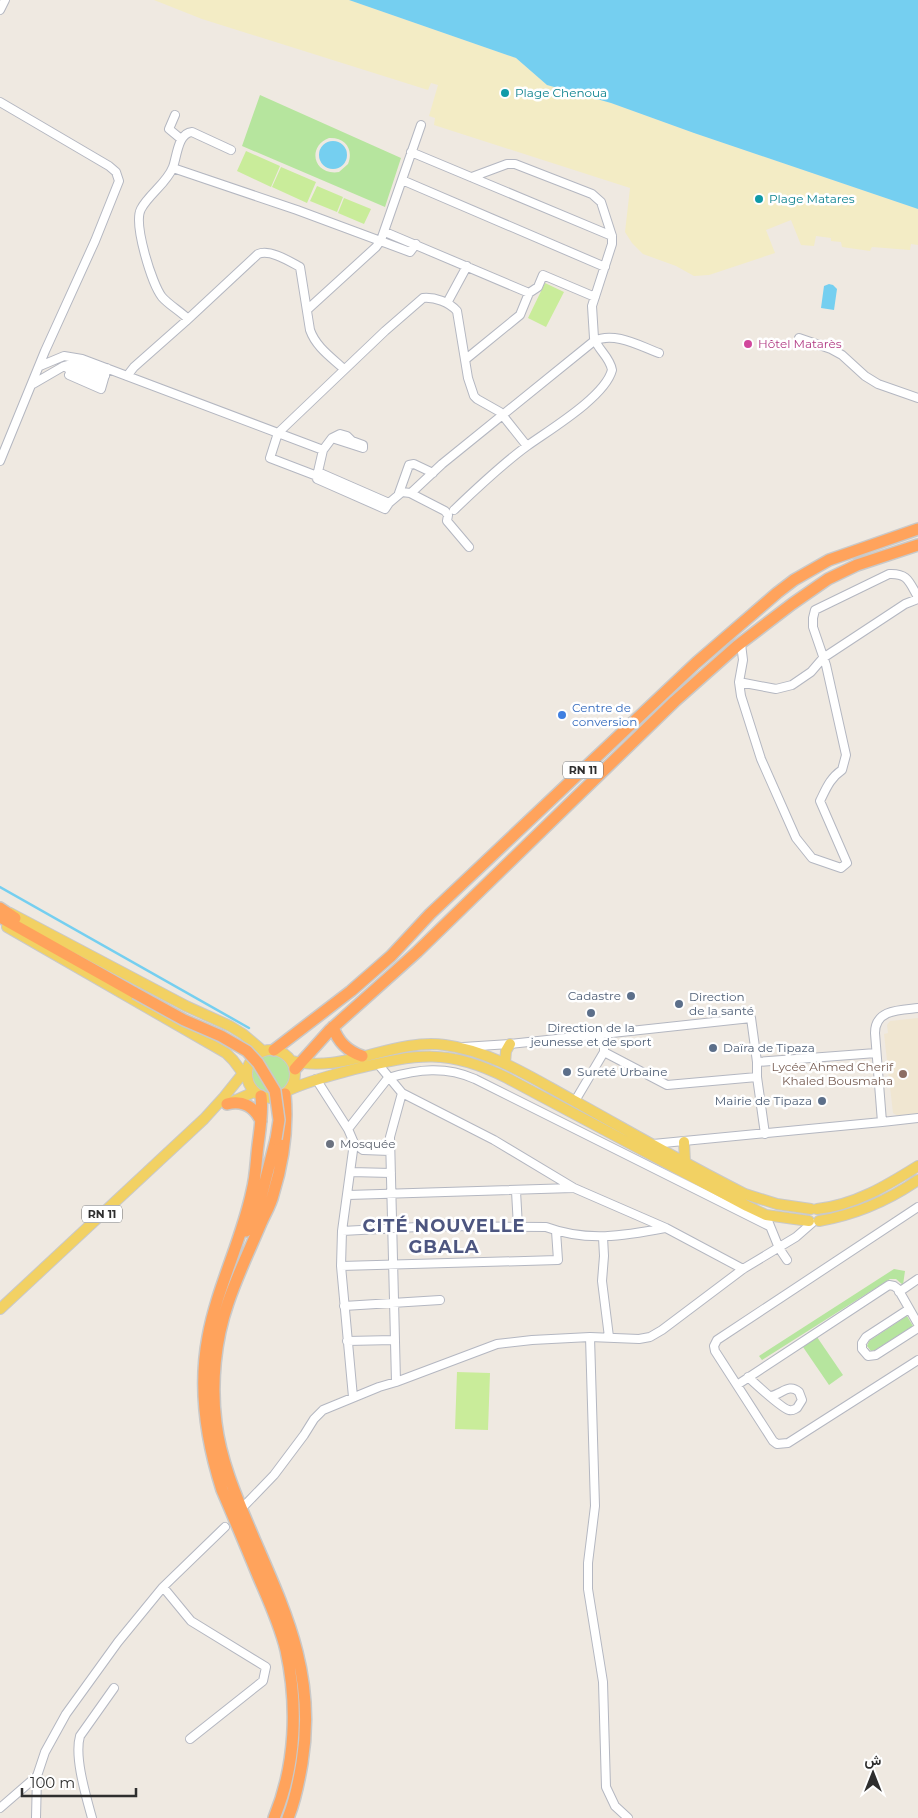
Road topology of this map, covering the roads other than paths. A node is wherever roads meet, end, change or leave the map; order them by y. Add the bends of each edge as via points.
1 (5, 0) edge
2 (0, 10) edge
3 (0, 102) edge
4 (175, 114) dead end
5 (421, 125) dead end
6 (182, 139) junction
7 (231, 150) dead end
8 (412, 152) junction
9 (173, 168) junction
10 (472, 177) junction
11 (402, 180) junction
12 (385, 232) junction
13 (612, 236) junction
14 (381, 240) junction
15 (416, 244) junction
16 (467, 266) junction
17 (605, 267) junction
18 (529, 293) junction
19 (595, 297) junction
20 (447, 303) junction
21 (308, 309) junction
22 (188, 319) junction
23 (799, 338) dead end
24 (594, 340) junction
25 (659, 353) dead end
26 (466, 359) junction
27 (90, 361) junction
28 (40, 366) junction
29 (68, 368) junction
30 (344, 369) junction
31 (105, 375) junction
32 (127, 376) junction
33 (33, 384) junction
34 (918, 398) edge
35 (502, 415) junction
36 (278, 433) junction
37 (332, 438) dead end
38 (527, 446) junction
39 (323, 450) junction
40 (0, 461) edge
41 (433, 473) junction
42 (318, 474) junction
43 (399, 493) junction
44 (411, 493) junction
45 (451, 511) junction
46 (918, 529) edge
47 (918, 544) edge
48 (469, 547) dead end
49 (918, 598) edge
50 (740, 644) junction
51 (824, 658) junction
52 (739, 682) junction
53 (0, 908) edge
54 (0, 917) edge
55 (0, 923) edge
56 (59, 950) junction
57 (918, 1008) edge
58 (333, 1027) junction
59 (604, 1034) junction
60 (510, 1044) junction
61 (459, 1047) junction
62 (269, 1051) junction
63 (604, 1052) junction
64 (876, 1053) junction
65 (362, 1056) junction
66 (757, 1062) junction
67 (504, 1063) junction
68 (378, 1064) junction
69 (296, 1065) junction
70 (246, 1073) junction
71 (757, 1077) junction
72 (388, 1078) junction
73 (316, 1079) junction
74 (287, 1092) junction
75 (402, 1093) junction
76 (258, 1094) junction
77 (575, 1101) junction
78 (227, 1104) junction
79 (918, 1118) edge
80 (204, 1120) junction
81 (261, 1121) junction
82 (882, 1122) junction
83 (348, 1129) junction
84 (765, 1134) junction
85 (684, 1142) junction
86 (354, 1143) junction
87 (653, 1144) junction
88 (390, 1151) junction
89 (685, 1162) junction
90 (918, 1166) edge
91 (351, 1172) junction
92 (391, 1173) junction
93 (917, 1183) edge
94 (574, 1188) junction
95 (516, 1190) junction
96 (391, 1192) junction
97 (348, 1195) junction
98 (260, 1201) junction
99 (918, 1207) edge
100 (814, 1209) junction
101 (766, 1215) junction
102 (813, 1222) junction
103 (769, 1226) junction
104 (518, 1227) junction
105 (392, 1228) junction
106 (666, 1228) junction
107 (342, 1231) junction
108 (556, 1231) junction
109 (603, 1237) junction
110 (779, 1248) junction
111 (234, 1252) junction
112 (249, 1252) junction
113 (787, 1260) dead end
114 (341, 1266) junction
115 (394, 1266) junction
116 (743, 1269) junction
117 (918, 1279) edge
118 (899, 1292) junction
119 (440, 1300) dead end
120 (394, 1303) junction
121 (344, 1306) junction
122 (0, 1309) edge
123 (909, 1309) junction
124 (918, 1324) edge
125 (918, 1328) edge
126 (590, 1337) junction
127 (609, 1338) junction
128 (394, 1340) junction
129 (347, 1341) junction
130 (918, 1360) edge
131 (748, 1378) junction
132 (396, 1382) junction
133 (737, 1385) junction
134 (770, 1396) dead end
135 (353, 1397) junction
136 (245, 1505) dead end
137 (225, 1528) dead end
138 (163, 1587) junction
139 (114, 1688) dead end
140 (190, 1739) dead end
141 (37, 1776) junction
142 (0, 1808) edge
143 (36, 1818) edge
144 (92, 1818) edge
145 (274, 1818) edge
146 (288, 1818) edge
147 (628, 1818) edge

1 - 2 street
3 - 28 street via 108,166 116,172 119,181
4 - 6 street via 170,129
5 - 8 street
6 - 7 street via 186,133 192,132
6 - 9 street
8 - 10 street
8 - 11 street
9 - 14 street
9 - 22 street via 138,215 153,281 162,297
10 - 13 street
10 - 13 street via 515,164 592,194 601,202
11 - 12 street
11 - 17 street
12 - 14 street
12 - 15 street
13 - 17 street
14 - 15 street via 410,252
14 - 21 street
15 - 16 street
16 - 18 street
16 - 20 street
17 - 19 street
18 - 19 street via 538,287 544,275
18 - 26 street via 520,316
19 - 24 street via 592,310
20 - 26 street via 459,316
20 - 30 street via 428,298 419,301
21 - 22 street via 300,267 260,252
21 - 30 street via 314,339
22 - 32 street
23 - 34 street via 842,355 878,384
24 - 25 street via 612,337
24 - 35 street
24 - 38 street via 612,366 606,381 553,430
26 - 35 street via 474,396
27 - 28 street via 64,356
27 - 29 street via 78,362
27 - 31 street
28 - 33 street
29 - 31 street
29 - 33 street
30 - 36 street
31 - 32 street
32 - 36 street
33 - 40 street
35 - 38 street
35 - 41 street
36 - 39 street
36 - 42 street via 270,458
37 - 39 street
38 - 45 street
39 - 42 street
41 - 43 street via 410,464
41 - 44 street
42 - 43 street via 317,479 385,509
43 - 44 street
44 - 45 street
45 - 48 street via 447,521
46 - 62 highway, RN 11 via 829,560 777,593 696,663 430,914 391,956 351,991
47 - 50 highway, RN 11 via 857,565 828,579
49 - 51 street
49 - 51 street via 906,577 889,574 816,610 813,627
50 - 52 street via 743,660
50 - 58 highway, RN 11 via 675,701 417,952
51 - 52 street via 792,685 776,688
51 - 52 street via 846,755 842,770 829,782 820,801 847,863 841,868 812,858 796,838 760,759
53 - 56 highway
53 - 62 main road via 237,1030
54 - 56 highway
55 - 70 main road via 226,1053
56 - 98 highway, bridge via 184,1020 221,1036 246,1051 258,1063 275,1091 279,1120
57 - 64 street via 892,1011 879,1019 875,1028
58 - 65 highway via 343,1046
58 - 69 highway, RN 11
59 - 60 street
59 - 63 street
59 - 66 street via 751,1018
60 - 61 street
60 - 67 main road
61 - 65 main road via 414,1045
61 - 67 main road
62 - 69 main road via 286,1055
62 - 70 main road, RN 11 via 252,1059
63 - 71 street via 667,1085
63 - 77 street
64 - 66 street
64 - 82 street
65 - 69 main road
66 - 71 street
67 - 77 main road
68 - 72 street
68 - 73 main road
68 - 101 main road via 431,1056 479,1065
69 - 74 main road, RN 11 via 295,1080
70 - 76 main road
70 - 80 main road, RN 11
71 - 84 street
72 - 75 street
72 - 83 street
72 - 103 street via 428,1070 465,1074
73 - 74 main road
73 - 83 street
74 - 76 main road via 271,1098
74 - 112 highway via 285,1134 273,1196
75 - 88 street via 390,1137
75 - 94 street via 494,1140
76 - 78 main road
76 - 81 highway via 262,1104
77 - 87 main road
78 - 80 main road, RN 11
78 - 81 highway via 250,1106
79 - 82 street
80 - 122 main road, RN 11
81 - 111 highway via 252,1191
82 - 84 street
83 - 86 street
84 - 85 street
85 - 87 street
85 - 89 main road
86 - 88 street via 362,1150
86 - 91 street
87 - 89 main road
88 - 92 street
89 - 100 main road via 763,1200
90 - 100 main road via 875,1192 832,1207
91 - 92 street
91 - 97 street
92 - 96 street
93 - 102 main road via 865,1208
94 - 95 street
94 - 106 street
95 - 96 street
95 - 104 street
96 - 97 street
96 - 105 street
97 - 107 street
98 - 111 highway
98 - 112 highway
99 - 133 street via 715,1341 714,1349
100 - 102 main road via 806,1214
101 - 102 main road
101 - 103 street
102 - 110 street
103 - 110 street
104 - 105 street
104 - 108 street via 546,1227
105 - 107 street
105 - 115 street
106 - 109 street
106 - 116 street
107 - 114 street
108 - 109 street
108 - 115 street via 558,1260
109 - 127 street via 602,1281
110 - 113 street
110 - 116 street
111 - 145 highway via 208,1336 204,1403 206,1427 222,1490 278,1623 290,1674 294,1717 292,1752
112 - 146 highway via 227,1304 219,1335 215,1360 216,1421 227,1470 283,1606 301,1666 306,1720 304,1749
114 - 115 street
114 - 121 street
115 - 120 street
116 - 127 street via 650,1337
117 - 118 street
118 - 123 street
118 - 131 street via 894,1286 884,1288
119 - 120 street
120 - 121 street
120 - 128 street
121 - 129 street
123 - 124 street
123 - 125 street via 866,1338 862,1350 868,1356 874,1356
126 - 127 street
126 - 132 street via 497,1344
126 - 147 street via 595,1506 588,1589 603,1682 606,1787 615,1806
128 - 129 street
128 - 132 street
129 - 135 street
130 - 133 street via 786,1444 773,1442
131 - 133 street
131 - 134 street
132 - 135 street
135 - 136 street via 322,1410 274,1475
137 - 138 street
138 - 140 street via 191,1621 266,1666 263,1681
138 - 141 street via 66,1714 45,1752
139 - 144 street via 78,1743 82,1781
141 - 142 street
141 - 143 street

